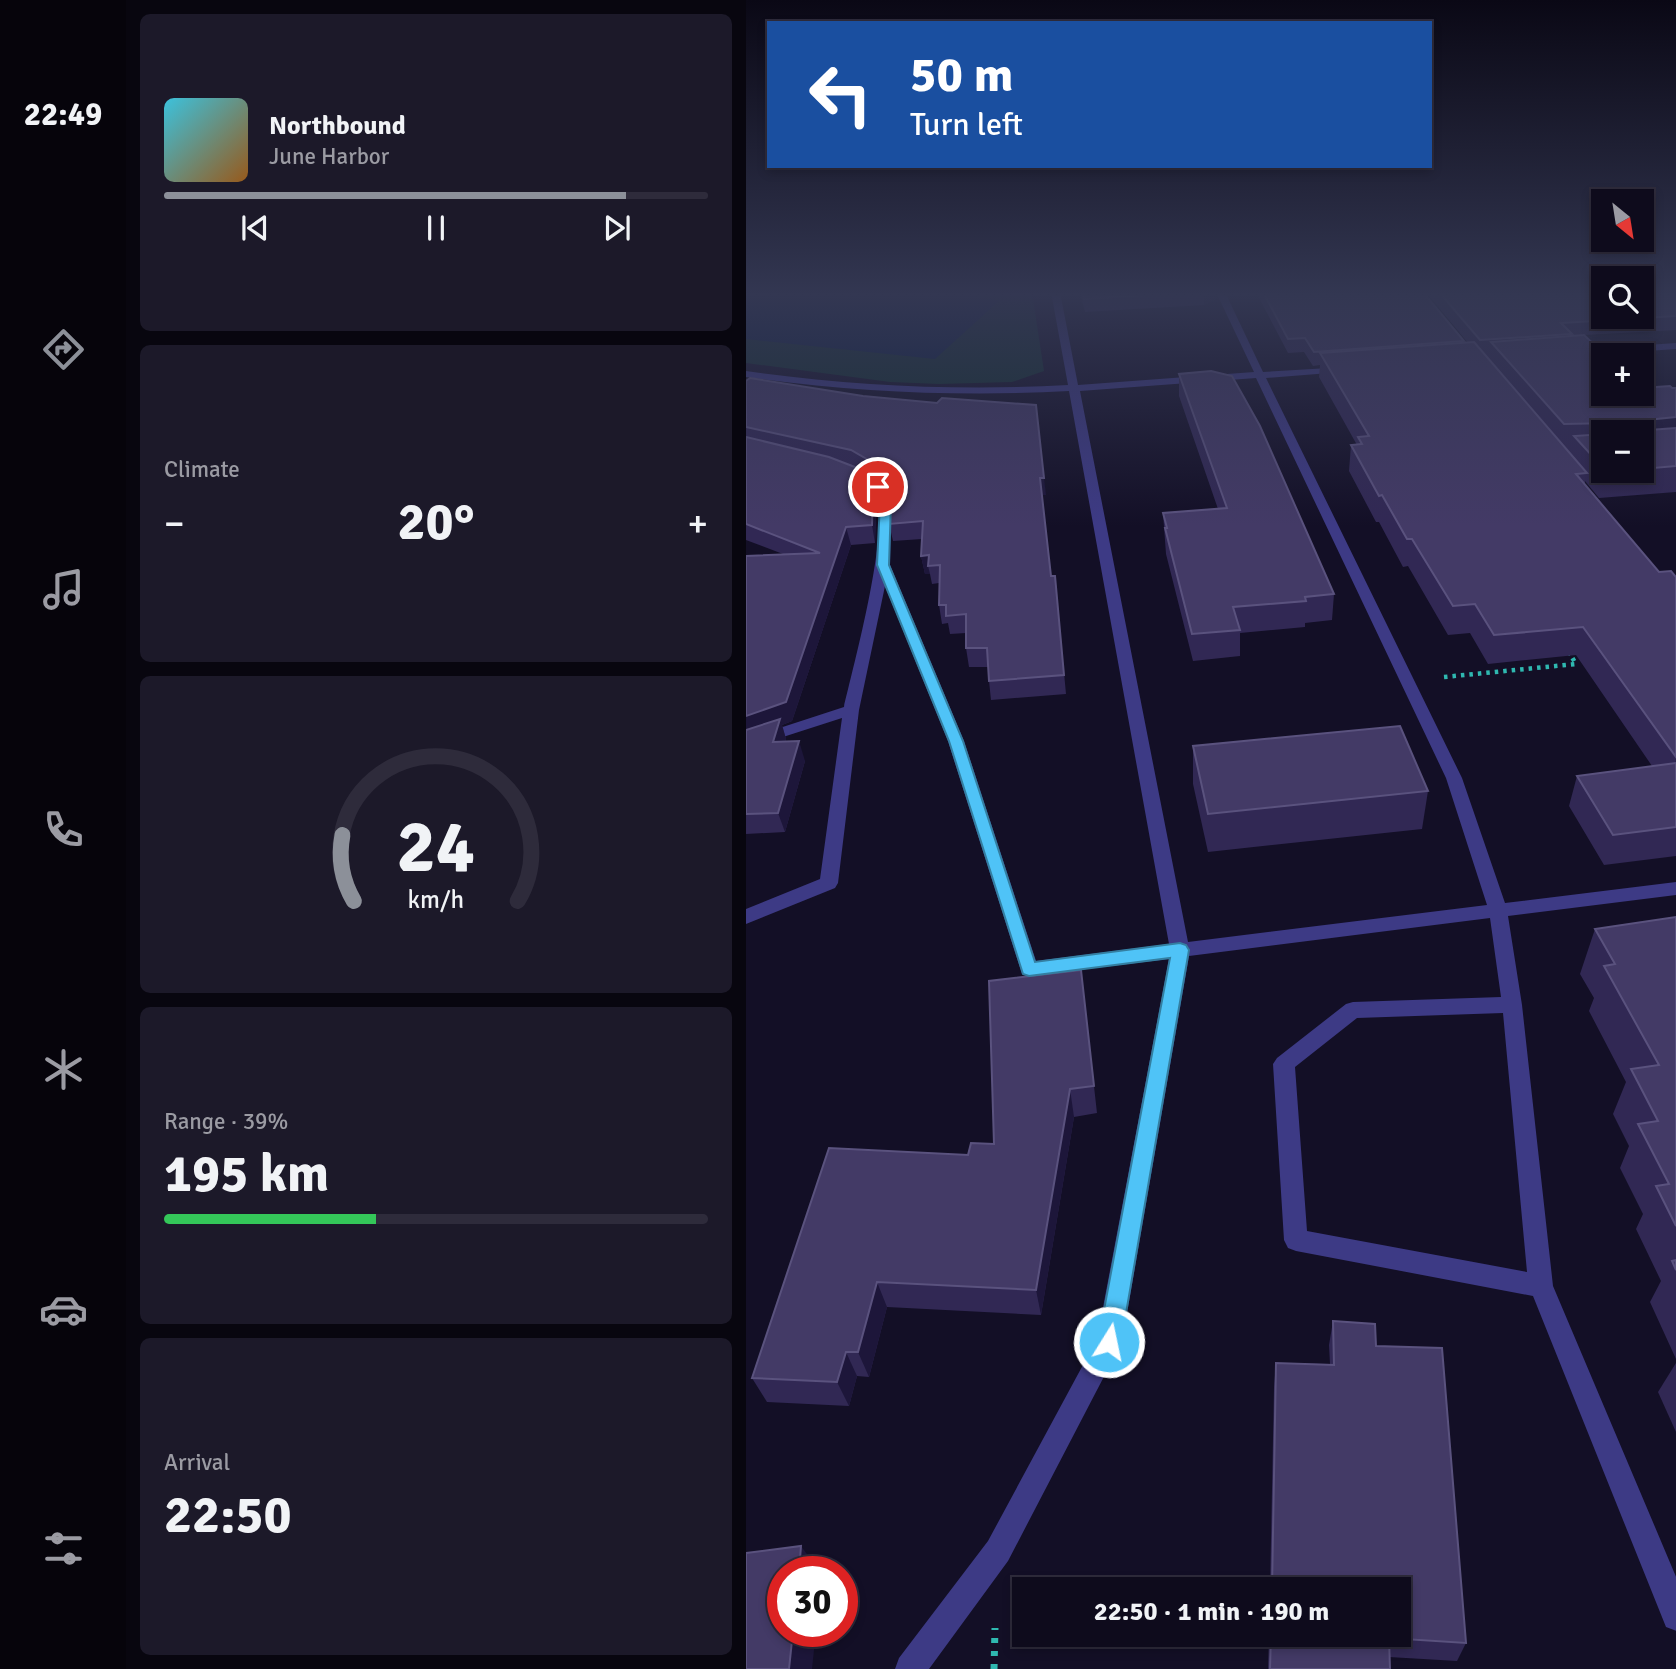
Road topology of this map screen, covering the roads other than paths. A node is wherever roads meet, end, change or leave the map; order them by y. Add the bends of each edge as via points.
1 (1070, 370) edge
2 (1258, 370) edge
3 (1322, 370) edge
4 (746, 374) edge
5 (1260, 374) junction
6 (1074, 389) junction
7 (837, 469) edge
8 (883, 565) junction
9 (851, 710) junction
10 (746, 744) edge
11 (1676, 888) edge
12 (1498, 911) junction
13 (746, 917) edge
14 (1180, 950) junction
15 (1512, 1005) junction
16 (1541, 1286) junction
17 (1676, 1615) edge
18 (910, 1669) edge

1 - 6 street
2 - 5 street
3 - 5 street
4 - 6 street via 894,392
5 - 6 street
5 - 12 street via 1454,778
6 - 14 street
7 - 8 street via 878,487 885,502
8 - 9 street
8 - 14 street via 956,741 1029,969
9 - 10 street
9 - 13 street via 829,883
11 - 12 street
12 - 14 street
12 - 15 street
14 - 18 street via 1109,1342 998,1550
15 - 16 street
15 - 16 street via 1353,1010 1284,1064 1296,1240
16 - 17 street

